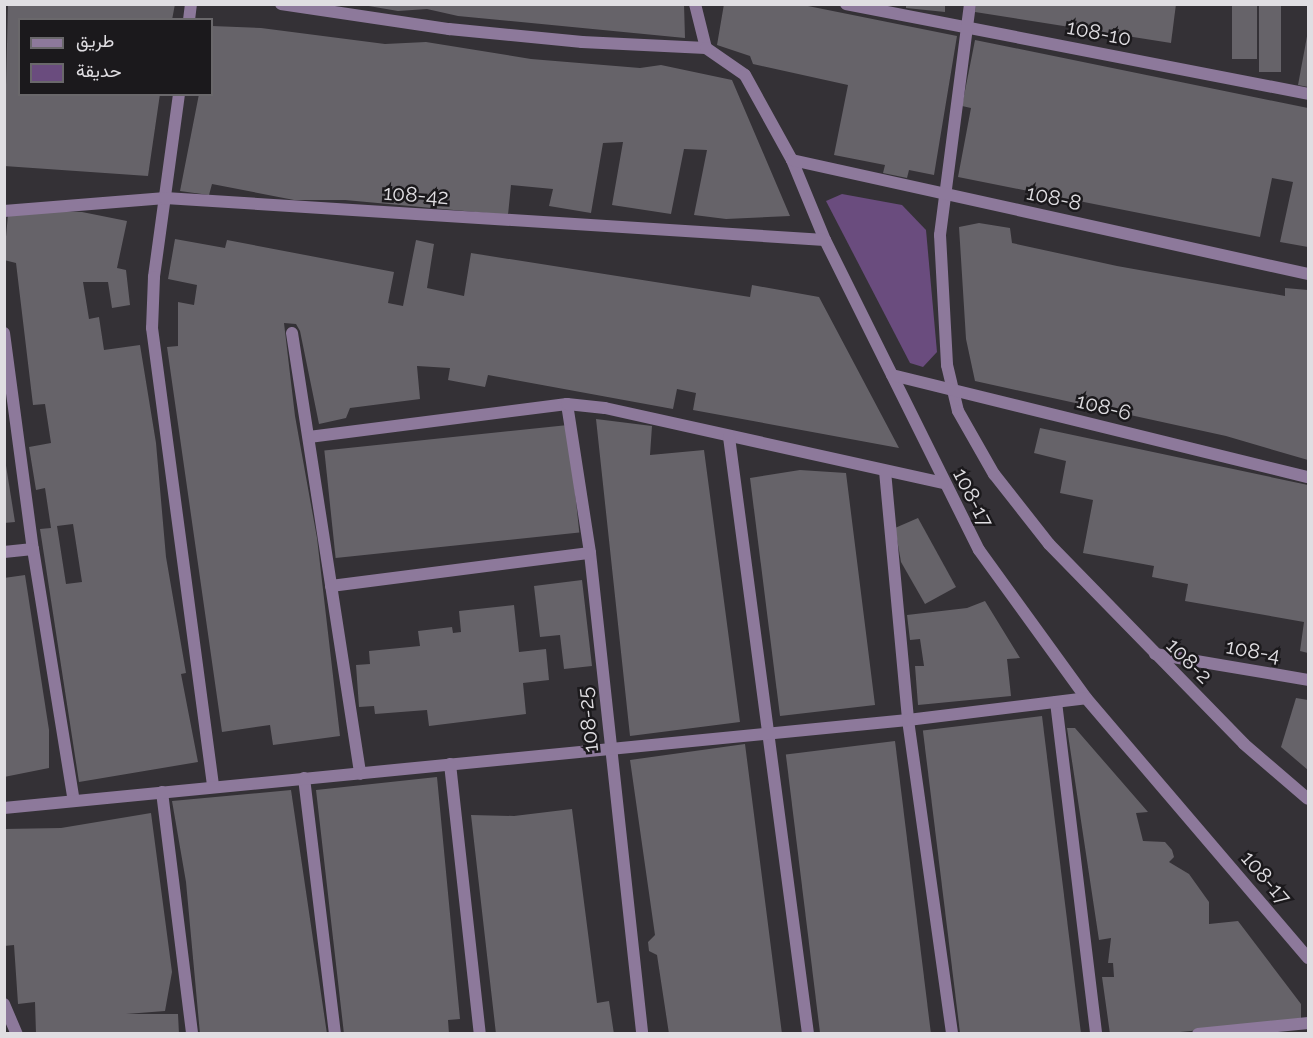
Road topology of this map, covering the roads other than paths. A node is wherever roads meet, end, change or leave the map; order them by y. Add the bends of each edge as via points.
1 (281, 4) edge
2 (695, 4) edge
3 (846, 4) edge
4 (970, 4) edge
5 (968, 26) junction
6 (706, 48) junction
7 (1308, 94) edge
8 (179, 96) edge
9 (792, 160) junction
10 (946, 194) junction
11 (165, 198) junction
12 (4, 211) edge
13 (825, 240) junction
14 (1308, 274) edge
15 (4, 333) edge
16 (292, 333) dead end
17 (892, 375) junction
18 (951, 390) junction
19 (567, 404) junction
20 (9, 408) edge
21 (309, 437) junction
22 (729, 437) junction
23 (885, 471) junction
24 (1308, 477) edge
25 (943, 483) junction
26 (33, 549) junction
27 (4, 552) edge
28 (590, 553) junction
29 (331, 586) junction
30 (1155, 654) junction
31 (1308, 681) edge
32 (1086, 698) junction
33 (1056, 702) junction
34 (908, 720) junction
35 (768, 733) junction
36 (611, 749) junction
37 (450, 764) junction
38 (360, 774) junction
39 (304, 778) junction
40 (213, 787) junction
41 (162, 792) junction
42 (1308, 799) edge
43 (74, 801) junction
44 (4, 808) edge
45 (1308, 958) edge
46 (4, 1004) edge
47 (1308, 1023) edge
48 (17, 1034) edge
49 (192, 1034) edge
50 (335, 1034) edge
51 (480, 1034) edge
52 (642, 1034) edge
53 (808, 1034) edge
54 (952, 1034) edge
55 (1096, 1034) edge
56 (1198, 1034) edge

1 - 6 street via 449,29 582,42
2 - 6 street
3 - 5 street, 108-10
4 - 5 street, 108-2
5 - 7 street, 108-10
5 - 10 street, 108-2
6 - 9 street, 108-17 via 744,75
8 - 11 street
9 - 10 street, 108-8
9 - 13 street, 108-17
10 - 14 street, 108-8
10 - 18 street, 108-2 via 939,256
11 - 12 street, 108-42
11 - 13 street, 108-42
11 - 40 street via 154,277 153,328
13 - 17 street, 108-17
15 - 20 street
16 - 21 street
17 - 18 street, 108-6
17 - 25 street, 108-17
18 - 24 street, 108-6
18 - 30 street, 108-2 via 977,449 1049,544
19 - 21 street
19 - 22 street via 605,408
19 - 28 street, 108-25
20 - 26 street
21 - 29 street
22 - 23 street
22 - 35 street
23 - 25 street
23 - 34 street
25 - 32 street, 108-17 via 1000,582
26 - 27 street
26 - 43 street
28 - 29 street
28 - 36 street, 108-25
29 - 38 street
30 - 31 street, 108-4
30 - 42 street, 108-2 via 1244,744
32 - 33 street
32 - 45 street, 108-17
33 - 34 street
33 - 55 street
34 - 35 street
34 - 54 street
35 - 36 street
35 - 53 street
36 - 37 street
36 - 52 street, 108-25
37 - 38 street
37 - 51 street
38 - 39 street
39 - 40 street
39 - 50 street
40 - 41 street
41 - 43 street
41 - 49 street
43 - 44 street
46 - 48 street
47 - 56 street

